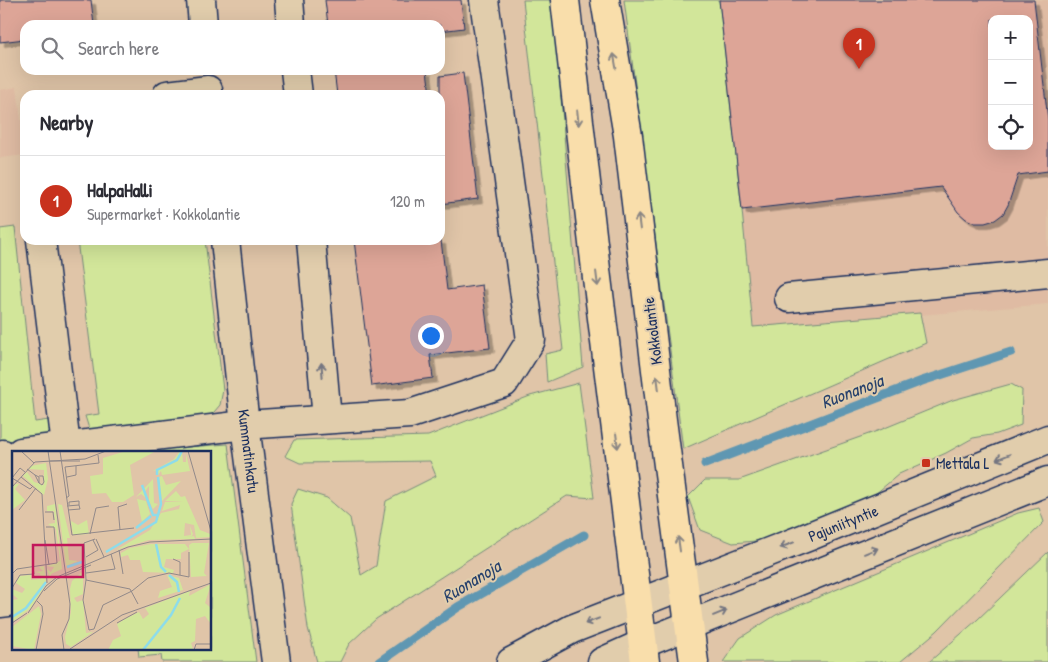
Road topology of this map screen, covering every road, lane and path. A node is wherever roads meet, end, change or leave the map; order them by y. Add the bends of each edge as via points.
1 (201, 0) edge
2 (289, 0) edge
3 (484, 0) edge
4 (565, 0) edge
5 (605, 0) edge
6 (203, 20) edge
7 (291, 20) edge
8 (296, 75) edge
9 (208, 85) edge
10 (188, 90) edge
11 (297, 90) edge
12 (42, 245) edge
13 (226, 245) edge
14 (311, 245) edge
15 (1048, 274) edge
16 (789, 298) dead end
17 (327, 419) junction
18 (245, 425) junction
19 (1048, 439) edge
20 (66, 446) junction
21 (121, 446) edge
22 (25, 451) edge
23 (9, 453) edge
24 (1048, 481) edge
25 (12, 529) edge
26 (684, 584) junction
27 (0, 603) edge
28 (638, 603) junction
29 (690, 626) junction
30 (644, 653) edge
31 (276, 662) edge
32 (511, 662) edge
33 (602, 662) edge
34 (694, 662) edge

1 - 6 street
2 - 7 street
3 - 17 street via 531,340 504,383 410,414
4 -> 28 main road
26 -> 5 main road, Kokkolantie via 628,136
8 - 11 street
9 - 10 street
12 - 20 street
13 - 18 street, Kummatinkatu
17 -> 14 street
15 - 16 street
17 - 18 street
18 - 21 street
18 - 31 street, Kummatinkatu
19 -> 26 street, Pajuniityntie
20 - 21 street
20 - 22 street
23 - 25 street
29 -> 24 street
25 - 27 street via 8,602
26 - 28 street, Pajuniityntie
26 - 29 main road, Kokkolantie
28 - 30 main road
28 -> 32 street, Pajuniityntie via 572,629
29 - 30 street
29 - 34 main road, Kokkolantie
30 - 33 street

